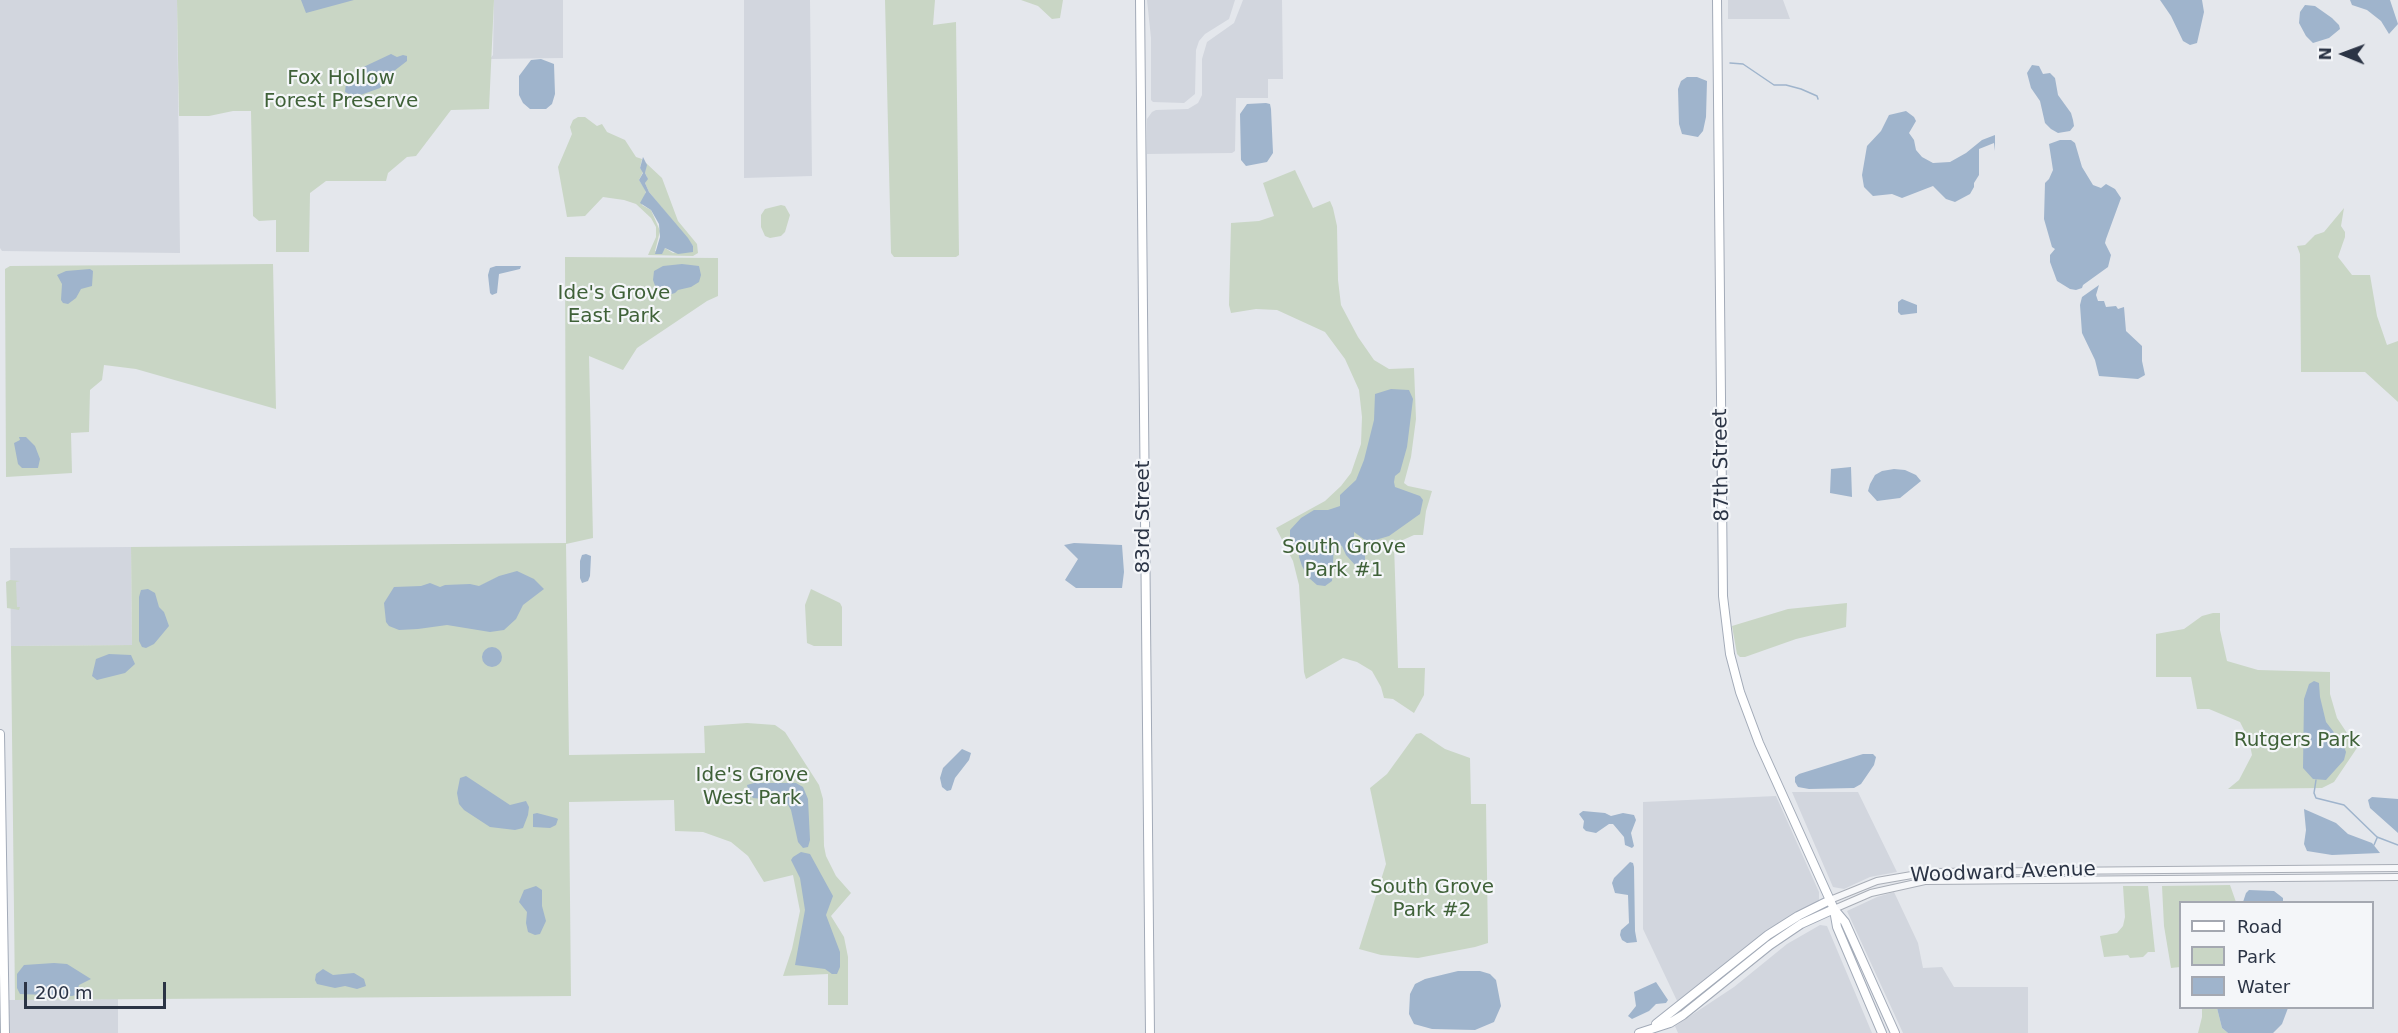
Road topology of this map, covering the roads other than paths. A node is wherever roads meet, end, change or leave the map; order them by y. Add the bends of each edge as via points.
1 (1140, 0) edge
2 (1717, 0) edge
3 (0, 734) edge
4 (2398, 868) edge
5 (2398, 877) edge
6 (1830, 900) junction
7 (1834, 909) junction
8 (1653, 1027) junction
9 (5, 1033) edge
10 (1150, 1033) edge
11 (1639, 1033) edge
12 (1882, 1033) edge
13 (1895, 1033) edge

1 - 10 main road, 83rd Street
2 - 6 main road, 87th Street via 1726,623 1730,654 1747,713
3 - 9 main road
4 - 6 street, Woodward Avenue via 1929,872 1877,881
5 - 7 street, Woodward Avenue via 1925,881 1880,890
6 - 7 main road, 87th Street
6 - 8 main road, Woodward Avenue via 1768,935
7 - 8 main road, Woodward Avenue via 1770,945 1683,1015
7 - 12 main road via 1837,927
7 - 13 main road via 1845,922
8 - 11 main road, Woodward Avenue

